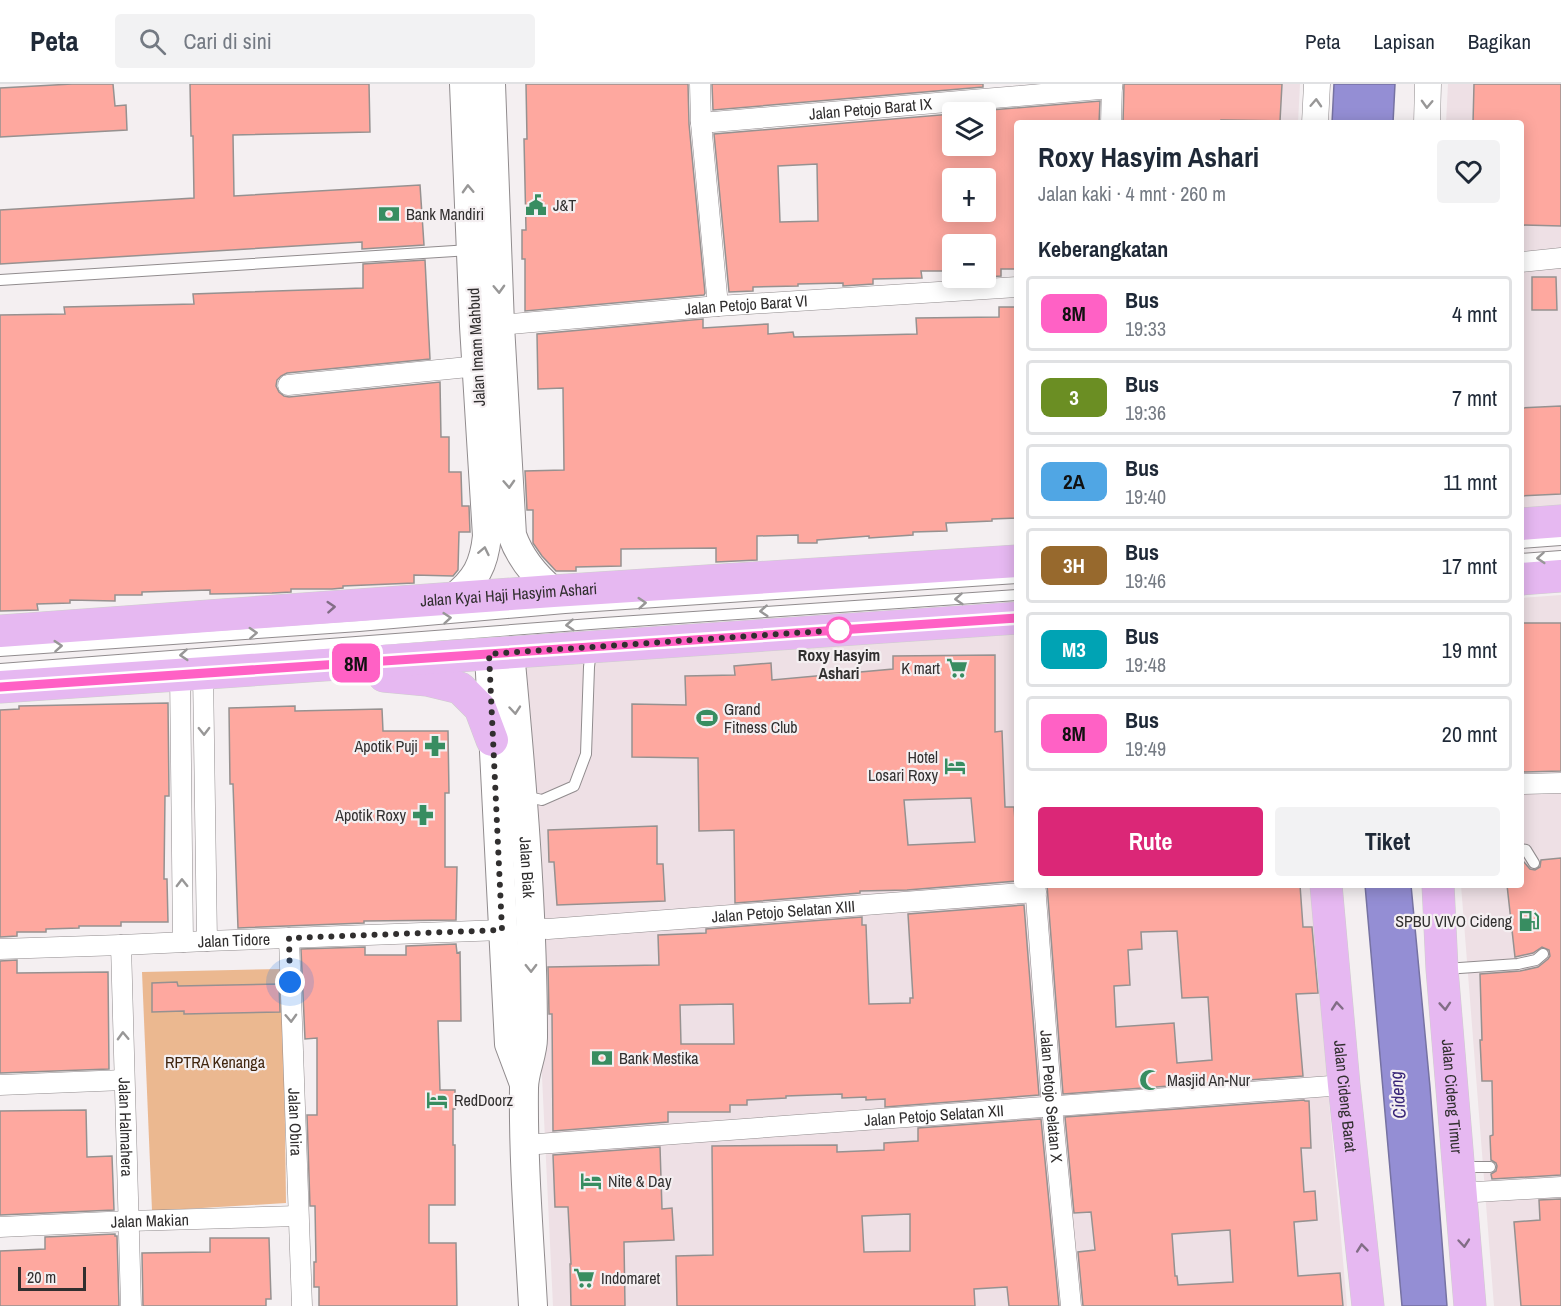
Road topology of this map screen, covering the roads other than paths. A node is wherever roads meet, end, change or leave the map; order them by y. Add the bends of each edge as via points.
1 (464, 84) edge
2 (491, 84) edge
3 (700, 84) edge
4 (1317, 84) edge
5 (1428, 84) edge
6 (1112, 86) edge
7 (1111, 120) edge
8 (1315, 120) edge
9 (1426, 120) edge
10 (701, 123) junction
11 (484, 249) junction
12 (1561, 258) edge
13 (1524, 262) edge
14 (0, 280) edge
15 (1014, 287) edge
16 (718, 306) junction
17 (487, 326) junction
18 (489, 365) junction
19 (288, 385) dead end
20 (1561, 521) edge
21 (1524, 524) edge
22 (1561, 540) edge
23 (1524, 543) edge
24 (1561, 556) edge
25 (1524, 560) edge
26 (1014, 561) edge
27 (1561, 576) edge
28 (1014, 578) edge
29 (1524, 579) edge
30 (553, 591) junction
31 (1014, 595) edge
32 (453, 598) junction
33 (1014, 618) edge
34 (0, 631) edge
35 (591, 648) junction
36 (0, 651) edge
37 (499, 653) junction
38 (288, 667) junction
39 (0, 669) edge
40 (192, 673) junction
41 (0, 687) edge
42 (492, 740) junction
43 (1561, 783) edge
44 (1524, 784) edge
45 (523, 796) junction
46 (1524, 850) edge
47 (1534, 863) dead end
48 (1036, 888) edge
49 (1326, 888) edge
50 (1438, 888) edge
51 (530, 928) junction
52 (502, 930) junction
53 (289, 938) junction
54 (207, 940) junction
55 (183, 942) junction
56 (121, 945) junction
57 (0, 949) edge
58 (1543, 954) dead end
59 (1442, 969) junction
60 (124, 1080) junction
61 (524, 1084) junction
62 (0, 1085) edge
63 (1344, 1085) junction
64 (1052, 1107) junction
65 (524, 1144) junction
66 (1490, 1167) dead end
67 (1458, 1180) junction
68 (1561, 1187) edge
69 (298, 1216) junction
70 (129, 1221) junction
71 (0, 1227) edge
72 (131, 1306) edge
73 (302, 1306) edge
74 (533, 1306) edge
75 (1071, 1306) edge
76 (1368, 1306) edge
77 (1470, 1306) edge

11 -> 1 main road, Jalan Imam Mahbud
2 - 11 main road, Jalan Imam Mahbud
3 - 10 street
8 -> 4 street
5 -> 9 street
6 - 7 street
6 - 10 street, Jalan Petojo Barat IX
10 - 16 street
11 - 14 lane
11 - 17 main road, Jalan Imam Mahbud
12 - 13 street
15 - 16 street, Jalan Petojo Barat VI
16 - 17 street, Jalan Petojo Barat VI
17 - 18 main road, Jalan Imam Mahbud
18 - 19 street
18 -> 30 main road, Jalan Imam Mahbud via 512,535 524,561
32 -> 18 main road, Jalan Imam Mahbud via 478,572 485,554
20 - 21 main road
22 - 23 lane
24 -> 25 lane
26 - 30 main road, Jalan Kyai Haji Hasyim Ashari
27 - 29 main road
36 -> 28 lane
30 - 32 main road, Jalan Kyai Haji Hasyim Ashari
31 -> 39 lane via 604,622
34 -> 32 main road, Jalan Kyai Haji Hasyim Ashari
33 - 35 main road
35 - 37 main road
35 - 45 lane via 586,754 574,786 542,800
37 - 38 main road
37 - 42 main road, Jalan Biak
37 -> 45 main road, Jalan Biak
38 - 40 main road
38 - 42 main road via 407,677 460,688 480,708
40 - 41 main road
40 -> 54 street
55 -> 40 street
42 - 52 main road, Jalan Biak
43 - 44 street
45 - 51 main road, Jalan Biak
46 - 47 lane
48 - 51 street, Jalan Petojo Selatan XIII
48 - 64 street, Jalan Petojo Selatan X
63 -> 49 main road, Jalan Cideng Barat
50 - 59 main road, Jalan Cideng Timur
51 -> 61 main road, Jalan Biak via 533,1042
52 - 53 street, Jalan Tidore
52 - 61 main road, Jalan Biak via 509,1044
53 - 54 street, Jalan Tidore
53 -> 69 street, Jalan Obira
54 - 55 street, Jalan Tidore
55 - 56 street, Jalan Tidore
56 - 57 street, Jalan Tidore
60 -> 56 street, Jalan Halmahera
58 - 59 lane via 1518,964
59 -> 67 main road, Jalan Cideng Timur
60 - 62 street
60 - 70 street, Jalan Halmahera
61 - 65 main road, Jalan Biak
63 - 64 street, Jalan Petojo Selatan XII
76 -> 63 main road, Jalan Cideng Barat
64 - 65 street, Jalan Petojo Selatan XII
64 - 75 street, Jalan Petojo Selatan X
65 - 74 main road, Jalan Biak
66 - 67 lane
67 - 68 street
67 -> 77 main road, Jalan Cideng Timur
69 - 70 street, Jalan Makian
69 - 73 street, Jalan Obira
70 - 71 street, Jalan Makian
70 - 72 street, Jalan Halmahera

